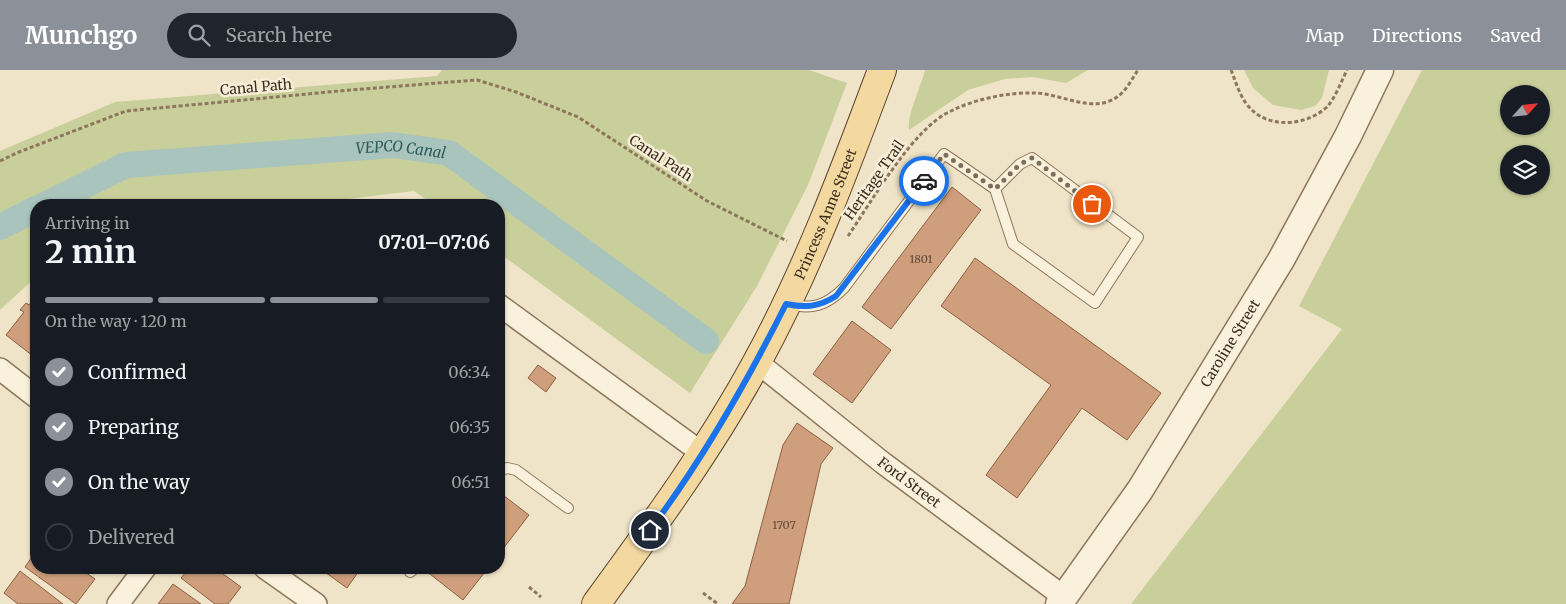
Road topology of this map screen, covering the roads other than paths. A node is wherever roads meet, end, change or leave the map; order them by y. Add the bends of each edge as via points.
1 (882, 70) edge
2 (1380, 70) edge
3 (995, 189) junction
4 (786, 304) junction
5 (505, 309) edge
6 (757, 362) junction
7 (0, 369) edge
8 (30, 392) edge
9 (702, 453) junction
10 (505, 469) edge
11 (568, 508) dead end
12 (140, 574) edge
13 (274, 574) edge
14 (1061, 601) edge
15 (118, 604) edge
16 (316, 604) edge
17 (596, 604) edge

1 - 4 main road, Princess Anne Street via 829,209
2 - 14 street, Caroline Street via 1281,260 1140,490
3 - 3 lane via 1020,164 1032,158 1138,237 1095,303 1013,244
3 - 4 lane via 944,154 836,296 812,307
4 - 6 main road, Princess Anne Street
5 - 9 street
6 - 9 main road, Princess Anne Street
6 - 14 street, Ford Street
7 - 8 street
9 - 17 main road, Princess Anne Street via 662,515
10 - 11 lane via 516,470
12 - 15 street
13 - 16 street

